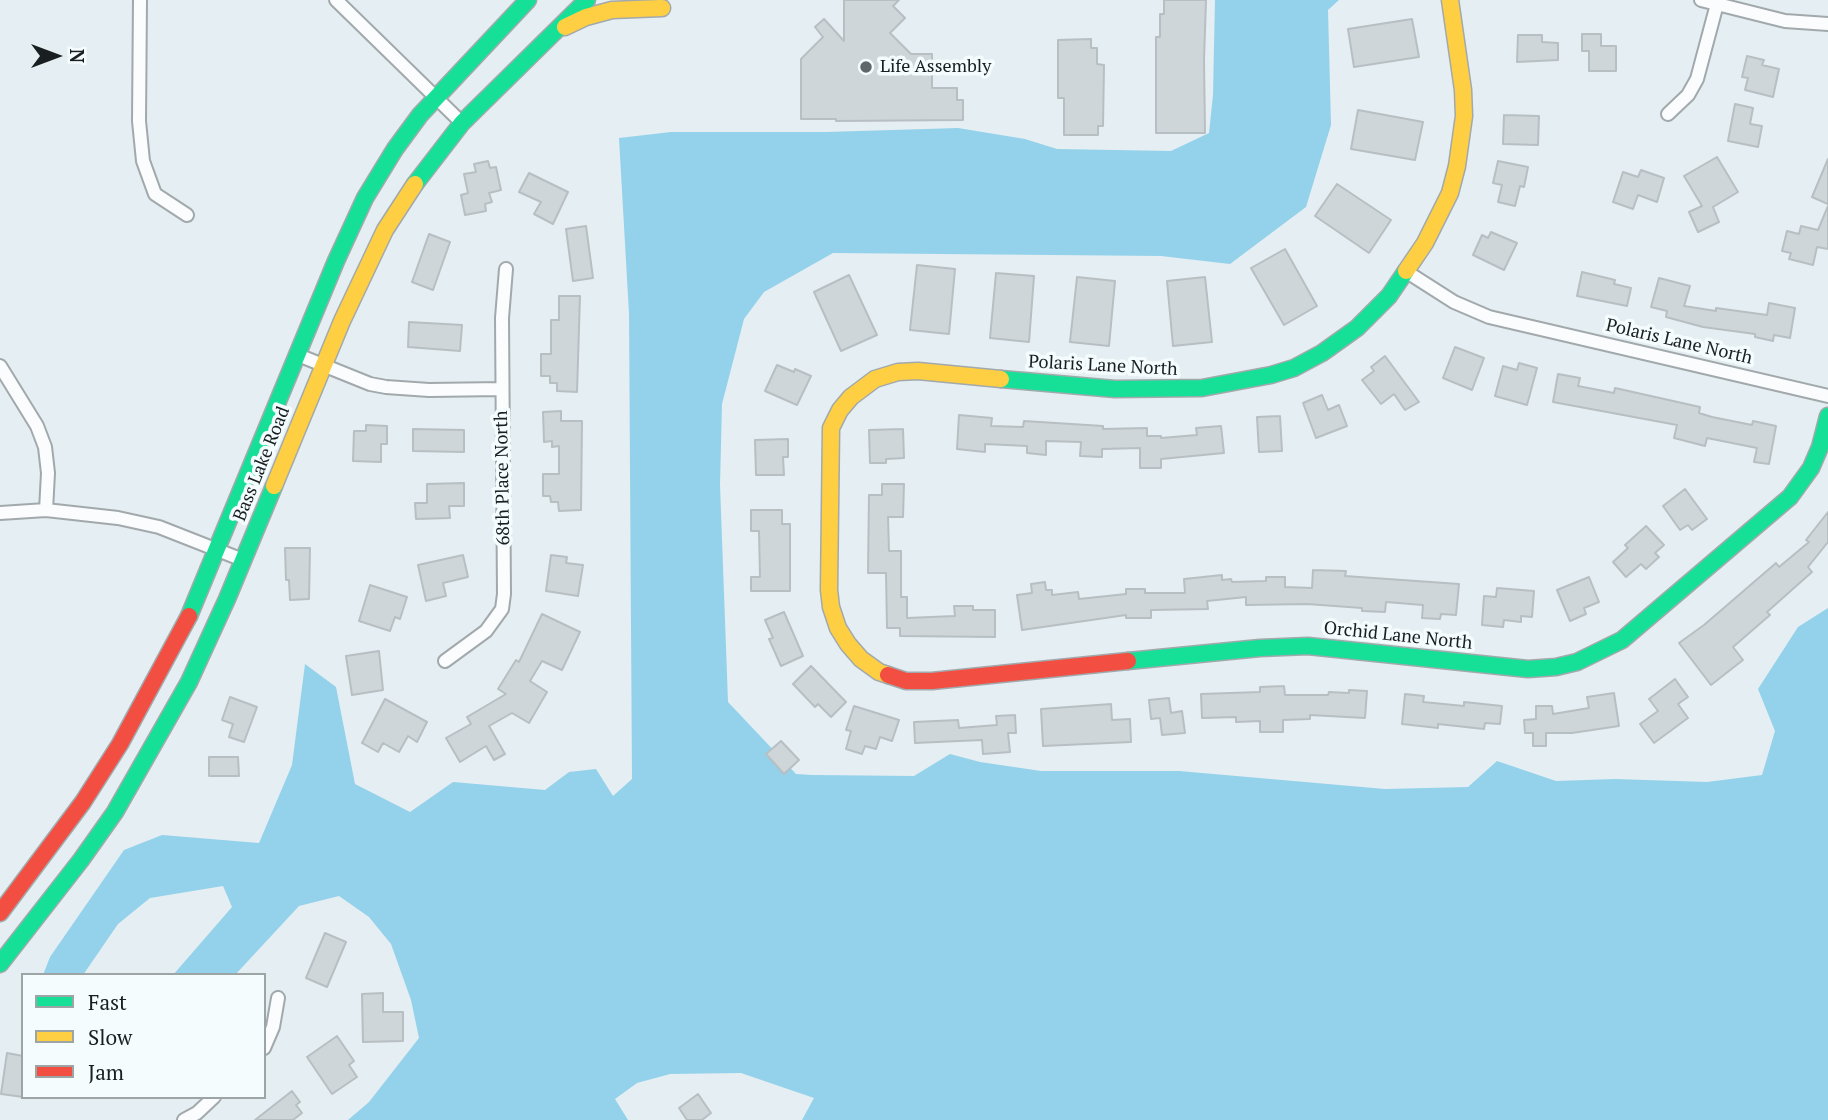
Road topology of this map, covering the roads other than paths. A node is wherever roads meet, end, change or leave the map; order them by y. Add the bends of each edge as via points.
1 (140, 0) edge
2 (336, 0) edge
3 (528, 0) edge
4 (569, 0) edge
5 (587, 0) edge
6 (1450, 0) edge
7 (1701, 0) edge
8 (1717, 4) junction
9 (662, 8) dead end
10 (1828, 24) edge
11 (550, 35) junction
12 (436, 97) junction
13 (1668, 114) dead end
14 (462, 124) junction
15 (187, 215) dead end
16 (506, 270) dead end
17 (1407, 272) junction
18 (298, 355) junction
19 (324, 365) junction
20 (0, 366) edge
21 (502, 389) junction
22 (1828, 396) edge
23 (1828, 416) edge
24 (46, 510) junction
25 (0, 513) edge
26 (218, 548) junction
27 (243, 560) junction
28 (861, 659) joint
29 (445, 661) dead end
30 (0, 913) edge
31 (0, 964) edge
32 (278, 998) dead end
33 (266, 1043) edge
34 (211, 1099) edge
35 (184, 1120) edge

1 - 15 street via 143,161 155,194
2 - 12 street
3 - 12 main road, Bass Lake Road
4 - 11 main road
5 - 11 main road, Bass Lake Road
6 - 17 main road via 1463,90 1457,166 1450,193
7 - 8 street
8 - 10 street via 1785,21
8 - 13 street via 1697,79
9 - 11 main road via 612,10
11 - 14 main road, Bass Lake Road
12 - 14 street
12 - 18 main road, Bass Lake Road via 395,149 365,198
14 - 19 main road, Bass Lake Road via 428,164 385,230
16 - 21 street, 68th Place North
17 - 22 street, Polaris Lane North via 1454,302 1489,317
17 - 28 main road, Polaris Lane North via 1374,313 1322,353 1294,368 1247,381 1143,390 918,371 874,379 859,389 831,428 828,450 831,607 838,628
18 - 19 street
18 - 26 main road, Bass Lake Road
19 - 21 street via 386,387
19 - 27 main road, Bass Lake Road
20 - 24 street via 45,447
21 - 29 street, 68th Place North via 502,609 486,631
23 - 28 main road, Orchid Lane North via 1821,447 1790,497 1622,640 1577,662 1528,669 1308,646 906,681 878,672
24 - 25 street
24 - 26 street via 159,527
26 - 27 street
26 - 30 main road, Bass Lake Road via 178,638 120,744
27 - 31 main road, Bass Lake Road via 189,682 123,798
32 - 33 street
34 - 35 street

